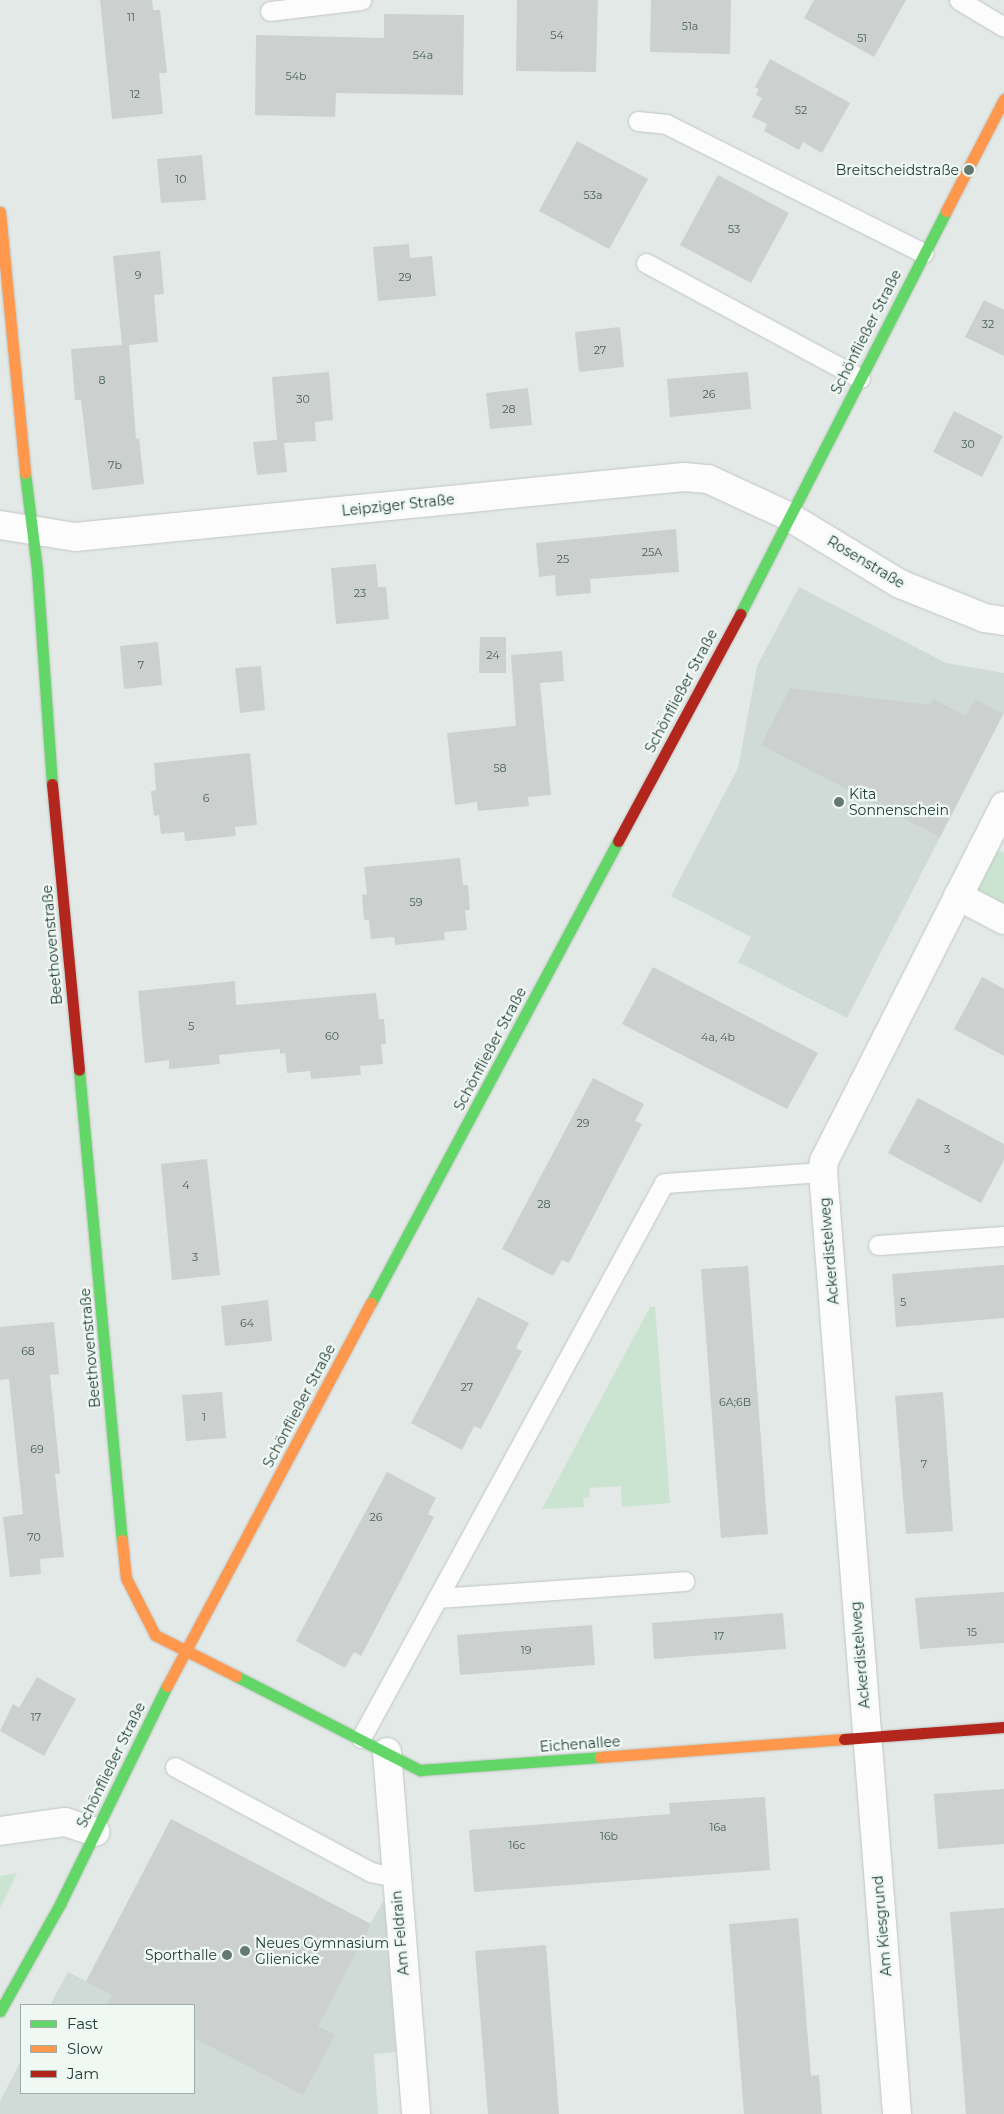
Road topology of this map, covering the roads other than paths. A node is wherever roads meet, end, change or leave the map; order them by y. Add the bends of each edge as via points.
1 (361, 0) edge
2 (960, 0) edge
3 (270, 11) dead end
4 (1004, 27) edge
5 (1004, 99) edge
6 (638, 120) dead end
7 (0, 212) edge
8 (924, 253) junction
9 (646, 263) dead end
10 (860, 378) junction
11 (788, 516) junction
12 (0, 525) edge
13 (31, 532) junction
14 (1004, 622) edge
15 (1004, 806) edge
16 (958, 896) junction
17 (1004, 920) edge
18 (823, 1172) junction
19 (1004, 1236) edge
20 (878, 1245) dead end
21 (684, 1581) dead end
22 (437, 1598) junction
23 (186, 1650) junction
24 (1004, 1727) edge
25 (361, 1738) junction
26 (867, 1738) junction
27 (387, 1752) junction
28 (175, 1767) dead end
29 (0, 1831) edge
30 (95, 1832) junction
31 (395, 1877) junction
32 (0, 2011) edge
33 (416, 2114) edge
34 (897, 2114) edge

1 - 3 lane
2 - 4 lane
5 - 8 street, Schönfließer Straße
6 - 8 lane via 666,124
7 - 13 street, Beethovenstraße
8 - 10 street, Schönfließer Straße
9 - 10 lane
10 - 11 street, Schönfließer Straße
11 - 13 street, Leipziger Straße via 708,479 684,477 75,537
11 - 14 street, Rosenstraße via 900,584 984,618
11 - 23 street, Schönfließer Straße via 755,585
12 - 13 street, Leipziger Straße
13 - 23 street, Beethovenstraße via 37,570 49,751 126,1578 155,1635
15 - 16 street, Ackerdistelweg
16 - 17 street
16 - 18 street, Ackerdistelweg via 824,1161
18 - 22 lane via 664,1183
18 - 26 street, Ackerdistelweg
19 - 20 lane
21 - 22 lane
22 - 25 lane
23 - 25 street, Eichenallee
23 - 30 street, Schönfließer Straße
24 - 26 street, Eichenallee
25 - 27 street, Eichenallee
26 - 27 street, Eichenallee via 420,1770
26 - 34 street, Am Kiesgrund
27 - 31 street, Am Feldrain
28 - 31 lane via 371,1872
29 - 30 street via 65,1822
30 - 32 street, Schönfließer Straße via 60,1904
31 - 33 street, Am Feldrain

